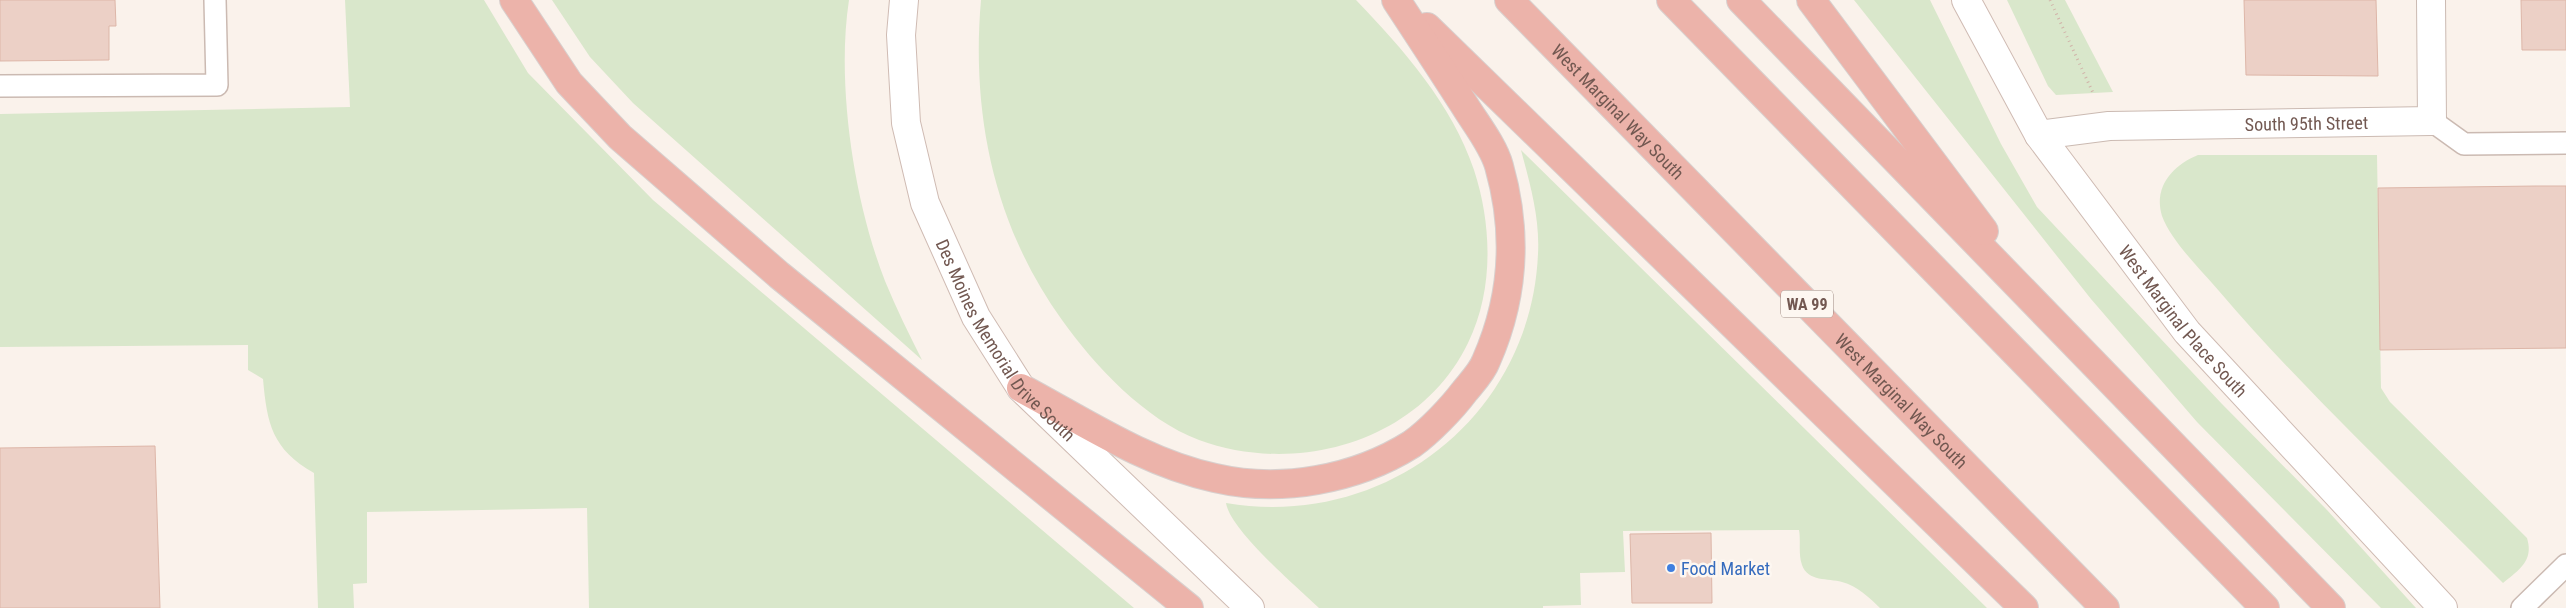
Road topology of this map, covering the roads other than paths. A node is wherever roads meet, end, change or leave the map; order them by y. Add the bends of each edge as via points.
1 (215, 0) edge
2 (514, 0) edge
3 (904, 0) edge
4 (1398, 0) edge
5 (1509, 0) edge
6 (1671, 0) edge
7 (1741, 0) edge
8 (1811, 0) edge
9 (1966, 0) edge
10 (2431, 0) edge
11 (0, 86) edge
12 (2432, 121) junction
13 (2039, 135) junction
14 (2566, 142) edge
15 (2056, 326) junction
16 (1021, 388) junction
17 (2566, 566) edge
18 (1189, 608) edge
19 (1250, 608) edge
20 (2024, 608) edge
21 (2106, 608) edge
22 (2265, 608) edge
23 (2331, 608) edge
24 (2443, 608) edge
25 (2522, 608) edge

1 - 11 lane via 218,85
2 - 18 highway via 569,83 620,137 779,275
3 - 16 street, Des Moines Memorial Drive South via 901,35 906,123 925,203 976,317
4 - 16 highway via 1499,163 1511,218 1512,266 1499,321 1486,364 1456,403 1412,443 1363,467 1325,479 1272,484 1215,478 1156,460
4 - 20 highway
5 - 21 highway, West Marginal Way South / WA 99
6 - 22 highway
7 - 15 highway
8 - 15 highway
9 - 13 street, West Marginal Place South
10 - 12 street
12 - 13 street, South 95th Street via 2109,126
12 - 14 lane via 2464,144
13 - 24 street, West Marginal Place South via 2187,332
15 - 23 highway
16 - 19 street, Des Moines Memorial Drive South
17 - 25 lane

